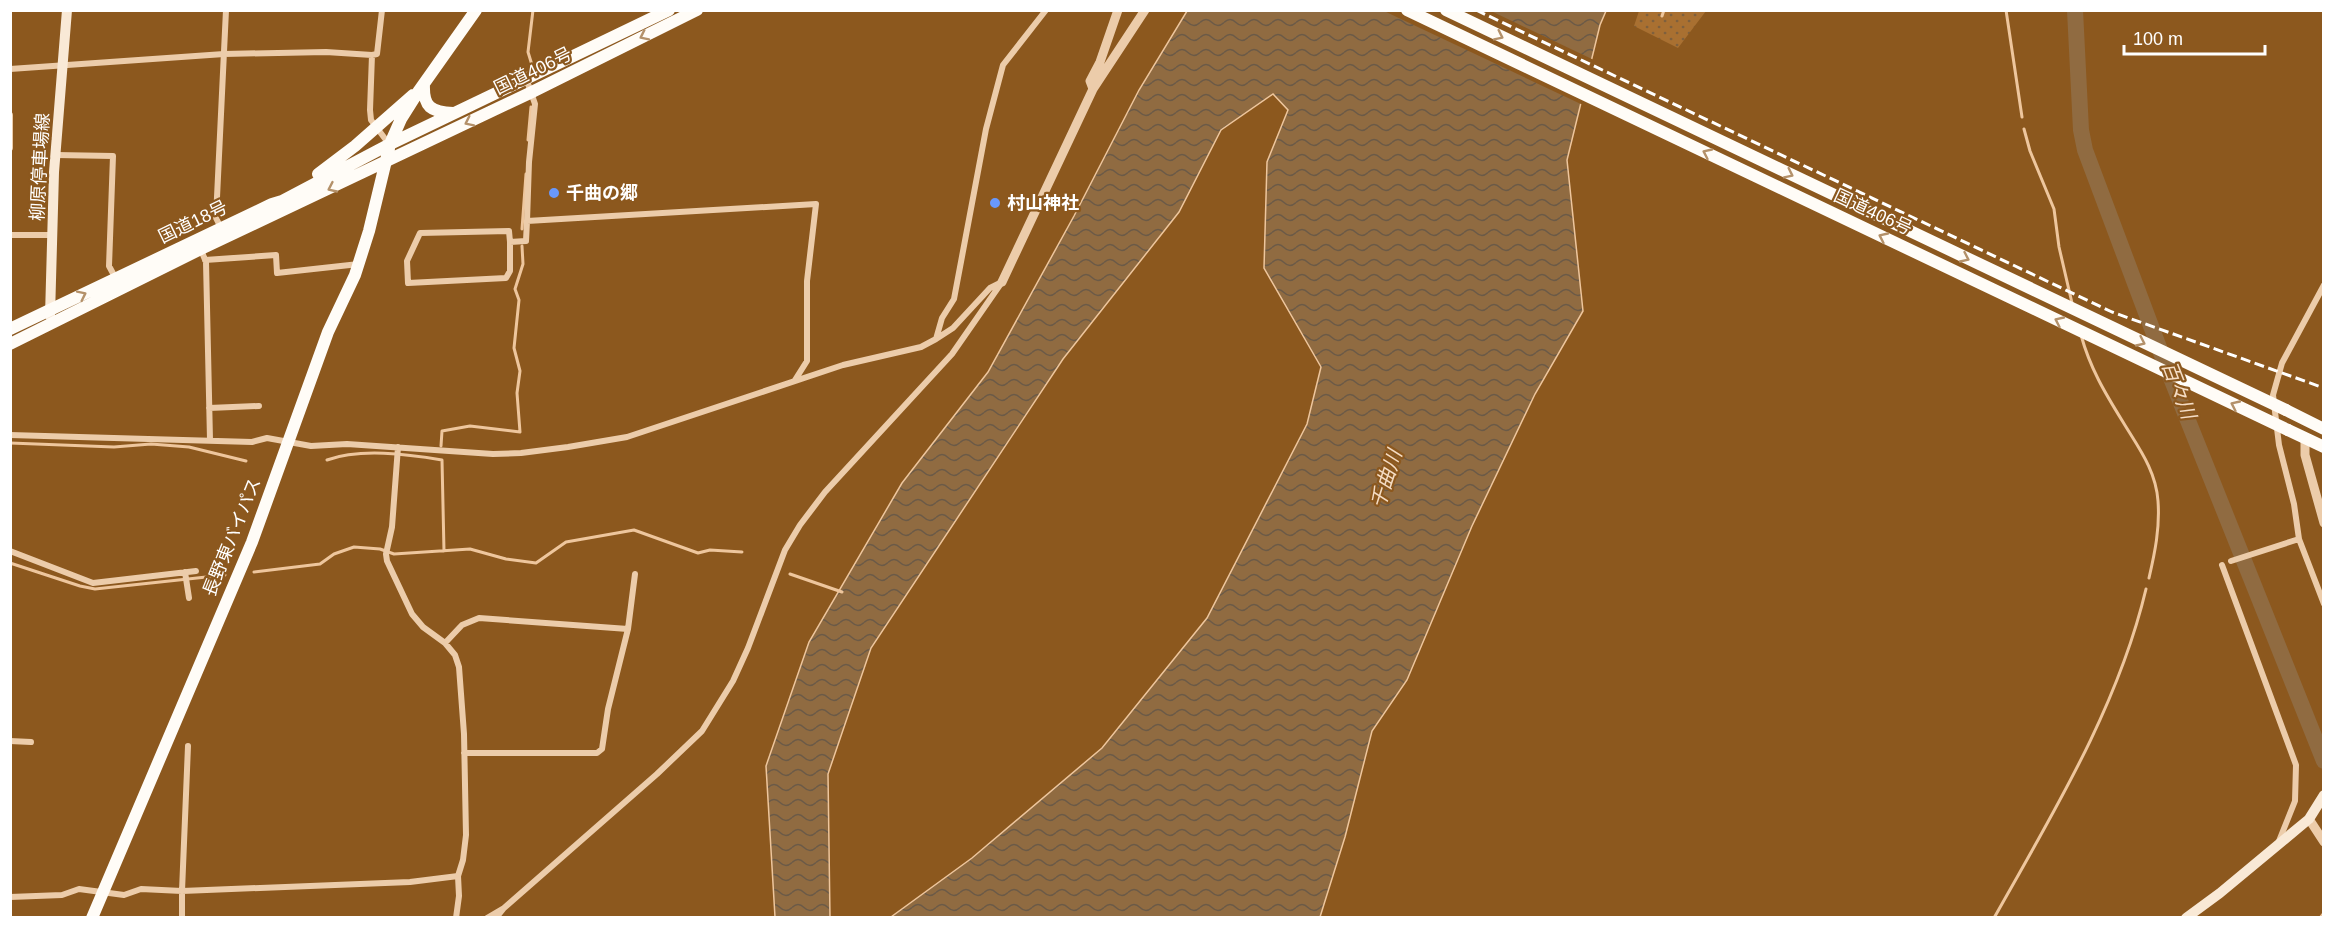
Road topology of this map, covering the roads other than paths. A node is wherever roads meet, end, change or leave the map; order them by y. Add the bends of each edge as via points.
1 (67, 10) edge
2 (226, 10) edge
3 (382, 10) edge
4 (476, 10) edge
5 (669, 10) edge
6 (697, 10) edge
7 (1046, 10) edge
8 (1118, 10) edge
9 (1146, 10) edge
10 (1407, 10) edge
11 (1446, 10) edge
12 (224, 54) junction
13 (372, 55) junction
14 (63, 65) junction
15 (10, 69) edge
16 (526, 78) junction
17 (421, 88) junction
18 (1093, 89) junction
19 (532, 92) junction
20 (453, 113) junction
21 (10, 115) edge
22 (378, 127) junction
23 (390, 144) junction
24 (10, 148) edge
25 (56, 155) junction
26 (385, 163) junction
27 (272, 204) junction
28 (527, 221) junction
29 (221, 228) junction
30 (52, 235) junction
31 (10, 236) edge
32 (510, 242) junction
33 (201, 250) junction
34 (359, 264) junction
35 (1002, 282) junction
36 (119, 284) junction
37 (2324, 285) edge
38 (50, 311) junction
39 (50, 325) junction
40 (10, 329) edge
41 (936, 339) junction
42 (10, 344) edge
43 (794, 380) junction
44 (260, 406) dead end
45 (209, 408) junction
46 (2324, 429) edge
47 (10, 435) edge
48 (2305, 437) junction
49 (210, 440) junction
50 (288, 441) junction
51 (398, 447) junction
52 (2324, 447) edge
53 (2324, 523) edge
54 (2300, 539) junction
55 (10, 551) edge
56 (2231, 561) dead end
57 (2222, 565) dead end
58 (196, 571) dead end
59 (186, 572) junction
60 (635, 574) dead end
61 (189, 598) dead end
62 (2324, 604) edge
63 (628, 629) junction
64 (446, 643) junction
65 (10, 741) edge
66 (31, 742) dead end
67 (188, 746) dead end
68 (465, 753) junction
69 (2324, 795) edge
70 (2309, 819) junction
71 (2324, 842) edge
72 (2276, 847) junction
73 (458, 876) junction
74 (182, 891) junction
75 (102, 893) junction
76 (10, 897) edge
77 (504, 908) junction
78 (92, 918) edge
79 (182, 918) edge
80 (456, 918) edge
81 (487, 918) edge
82 (496, 918) edge
83 (2186, 918) edge

1 - 14 main road, 柳原停車場線
2 - 12 street
3 - 13 street via 377,54
4 - 17 highway
5 - 16 highway, 国道406号
6 -> 19 highway, 国道406号
7 - 41 street via 1003,65 986,129 954,299 942,318
8 - 18 street via 1090,81
9 - 18 street
48 -> 10 highway, 国道406号, bridge
11 -> 46 highway, 国道406号, bridge
12 - 13 street
12 - 14 street
12 - 29 street via 216,218
13 - 22 street via 370,110
14 - 15 street
14 - 25 main road, 柳原停車場線
16 - 19 street
16 - 20 highway, 国道406号
17 - 20 highway via 431,108
17 - 22 highway
17 - 23 highway, 長野東バイパス
18 - 35 street
19 -> 26 highway, 国道406号
19 - 28 street via 535,104
20 - 23 highway, 国道406号
21 - 24 street
22 - 23 street
22 - 27 highway
23 - 26 highway, 長野東バイパス
23 - 27 highway, 国道18号
25 - 30 main road, 柳原停車場線
25 - 36 street via 113,156 109,266
26 -> 33 highway, 国道18号
26 - 34 highway, 長野東バイパス
27 - 29 highway, 国道18号
28 - 32 street via 526,241
28 - 43 street via 816,204 807,281 807,361
29 - 33 highway, 国道18号
30 - 31 street
30 - 38 main road, 柳原停車場線
32 - 32 street via 510,271 506,278 408,283 407,261 420,233 509,231
33 - 34 street via 276,255 277,273
33 - 36 highway, 国道18号
33 - 45 street
34 - 50 highway, 長野東バイパス via 328,332
35 - 41 street via 990,288 953,328
35 - 77 street via 952,354 825,492 800,525 785,550 733,681 702,731
38 -> 36 highway, 国道18号
36 - 39 highway, 国道18号
37 - 54 street via 2282,363 2273,395 2279,446
38 - 39 main road, 柳原停車場線
38 - 40 highway, 国道18号
39 - 42 highway, 国道18号
41 - 43 street via 921,347
43 - 51 street via 627,437 568,447 493,454
44 - 45 street
45 - 49 street
47 - 49 street
48 - 52 highway, 国道406号
48 - 53 street via 2305,455
49 - 50 street
50 - 51 street via 311,446
50 - 75 highway, 長野東バイパス via 252,542
51 - 64 street via 387,561 412,614
54 - 56 street
54 - 62 street
55 - 59 street via 93,583
57 - 72 street via 2296,765 2295,801
58 - 59 street
59 - 61 street
60 - 63 street
63 - 64 street via 479,618 462,625
63 - 68 street via 602,749 597,753
64 - 68 street via 459,667
65 - 66 street
67 - 74 street
68 - 73 street via 466,835
69 - 70 main road
70 - 71 street
70 - 72 main road
72 - 83 main road
73 - 74 street via 410,882
73 - 80 street
74 - 75 street via 141,889 124,895
74 - 79 street
75 - 76 street via 80,889 62,895
75 - 78 highway, 長野東バイパス
77 - 81 street
77 - 82 street

